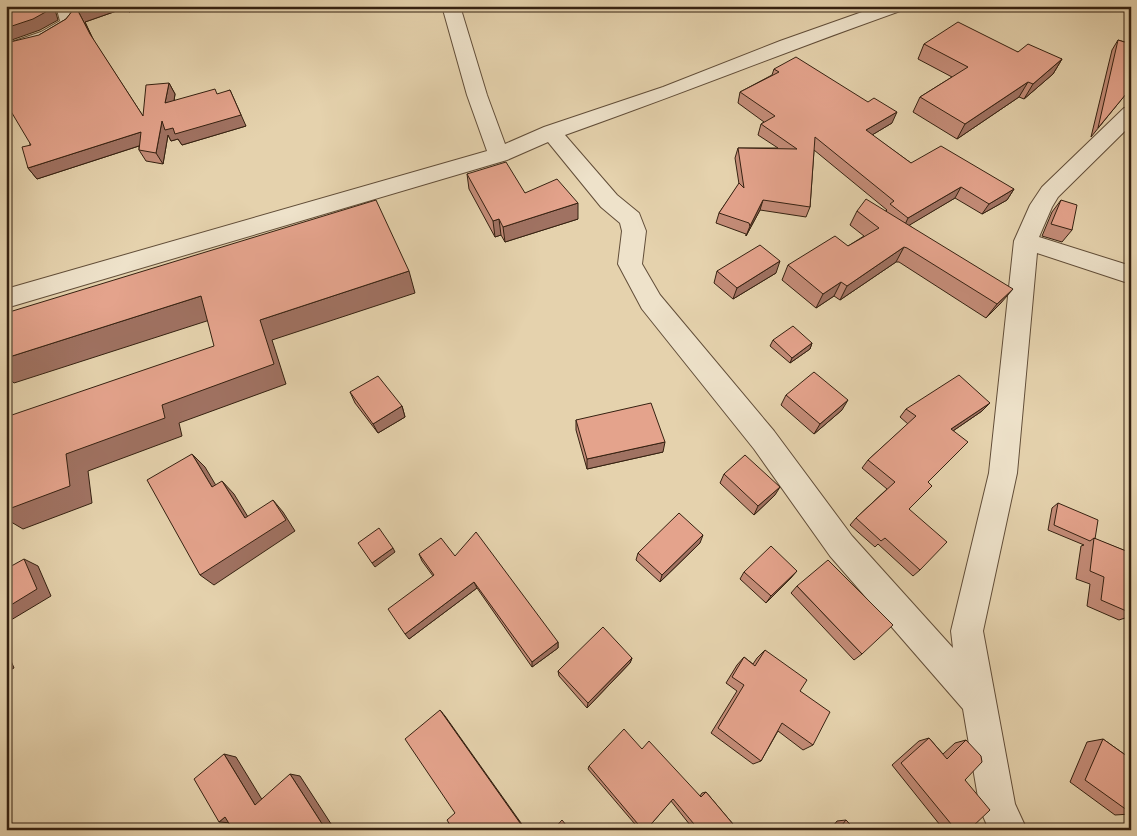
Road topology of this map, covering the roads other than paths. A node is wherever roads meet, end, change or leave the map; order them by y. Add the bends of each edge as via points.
1 (65, 6) edge
2 (451, 6) edge
3 (897, 6) edge
4 (6, 50) edge
5 (1131, 113) edge
6 (551, 132) junction
7 (499, 155) junction
8 (1026, 241) junction
9 (1131, 275) edge
10 (6, 299) edge
11 (979, 701) junction
12 (1009, 830) edge

1 - 4 street via 69,22 54,34
2 - 7 street via 477,95
3 - 6 street
5 - 8 street via 1050,192
6 - 7 street
6 - 11 street via 609,200 631,218 634,231 630,264 652,302 764,440 841,546
7 - 10 street
8 - 9 street
8 - 11 street via 1003,474 967,631
11 - 12 street via 998,809

